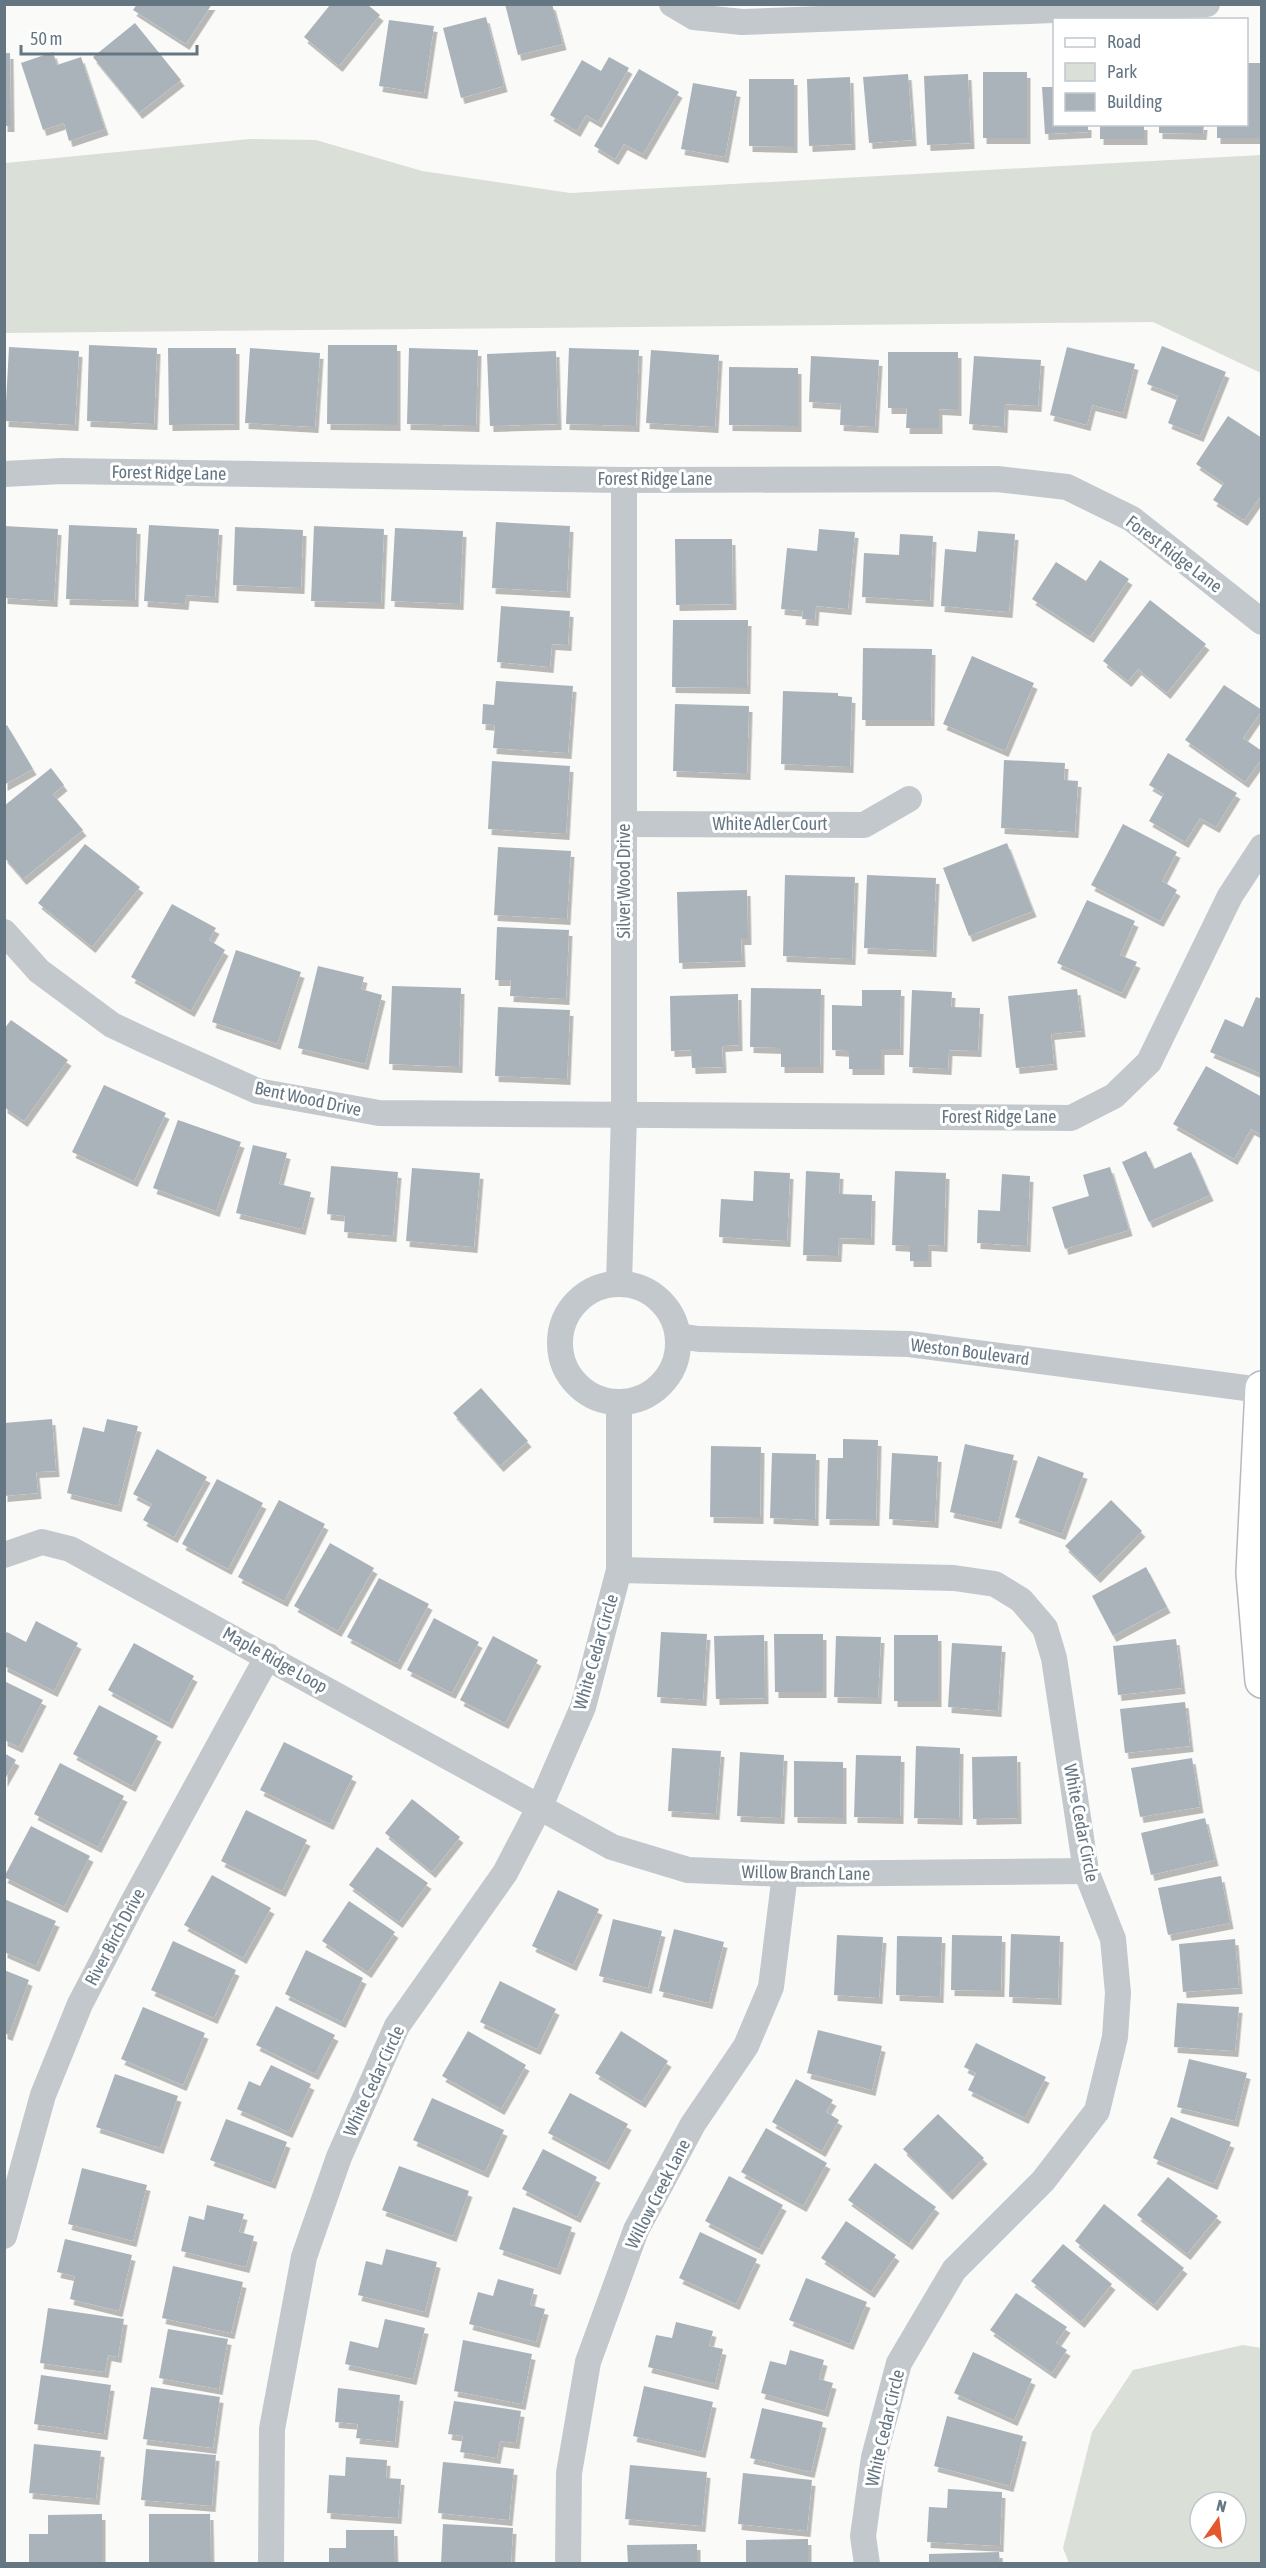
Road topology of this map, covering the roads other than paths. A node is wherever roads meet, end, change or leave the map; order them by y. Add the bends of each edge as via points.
1 (672, 4) edge
2 (1207, 4) edge
3 (4, 474) edge
4 (624, 480) junction
5 (1262, 622) edge
6 (909, 800) dead end
7 (624, 824) junction
8 (1262, 847) edge
9 (4, 932) edge
10 (624, 1115) junction
11 (619, 1283) junction
12 (678, 1336) junction
13 (1261, 1389) edge
14 (620, 1402) junction
15 (4, 1555) edge
16 (619, 1570) junction
17 (268, 1656) junction
18 (1262, 1681) edge
19 (540, 1806) junction
20 (1086, 1871) junction
21 (785, 1874) junction
22 (4, 2236) edge
23 (271, 2564) edge
24 (568, 2564) edge
25 (867, 2564) edge

1 - 2 street via 694,17 742,22
3 - 4 street, Forest Ridge Lane via 62,471
4 - 5 street, Forest Ridge Lane via 997,479 1067,487 1132,519
4 - 7 street, Silver Wood Drive
6 - 7 street, White Adler Court via 864,825
7 - 10 street, Silver Wood Drive
8 - 10 street, Forest Ridge Lane via 1230,896 1149,1062 1114,1096 1071,1118
9 - 10 street, Bent Wood Drive via 39,971 112,1025 257,1091 379,1113
10 - 11 street, Silver Wood Drive
11 - 12 street via 642,1288 664,1304 673,1317
11 - 14 street via 592,1289 570,1308 559,1340 564,1368 576,1384 588,1394
12 - 13 street, Weston Boulevard via 699,1340 909,1344
12 - 14 street via 674,1365 663,1383 647,1395
13 - 18 street via 1253,1573
14 - 16 street, White Cedar Circle
15 - 17 street, Maple Ridge Loop via 42,1542 70,1548
16 - 19 street, White Cedar Circle via 583,1707
16 - 20 street, White Cedar Circle via 954,1578 995,1584 1021,1600 1045,1628 1054,1658
17 - 19 street, Maple Ridge Loop
17 - 22 street, River Birch Drive via 80,2004 43,2096
19 - 21 street, Willow Branch Lane via 612,1847 688,1870
19 - 23 street, White Cedar Circle via 505,1873 397,2026 339,2157 304,2257 272,2429
20 - 21 street, Willow Branch Lane
20 - 25 street, White Cedar Circle via 1113,1939 1118,1993 1115,2037 1097,2110 1043,2181 954,2270 899,2363 873,2468 863,2536
21 - 24 street, Willow Creek Lane via 771,1987 746,2046 693,2124 636,2230 588,2361 569,2473

